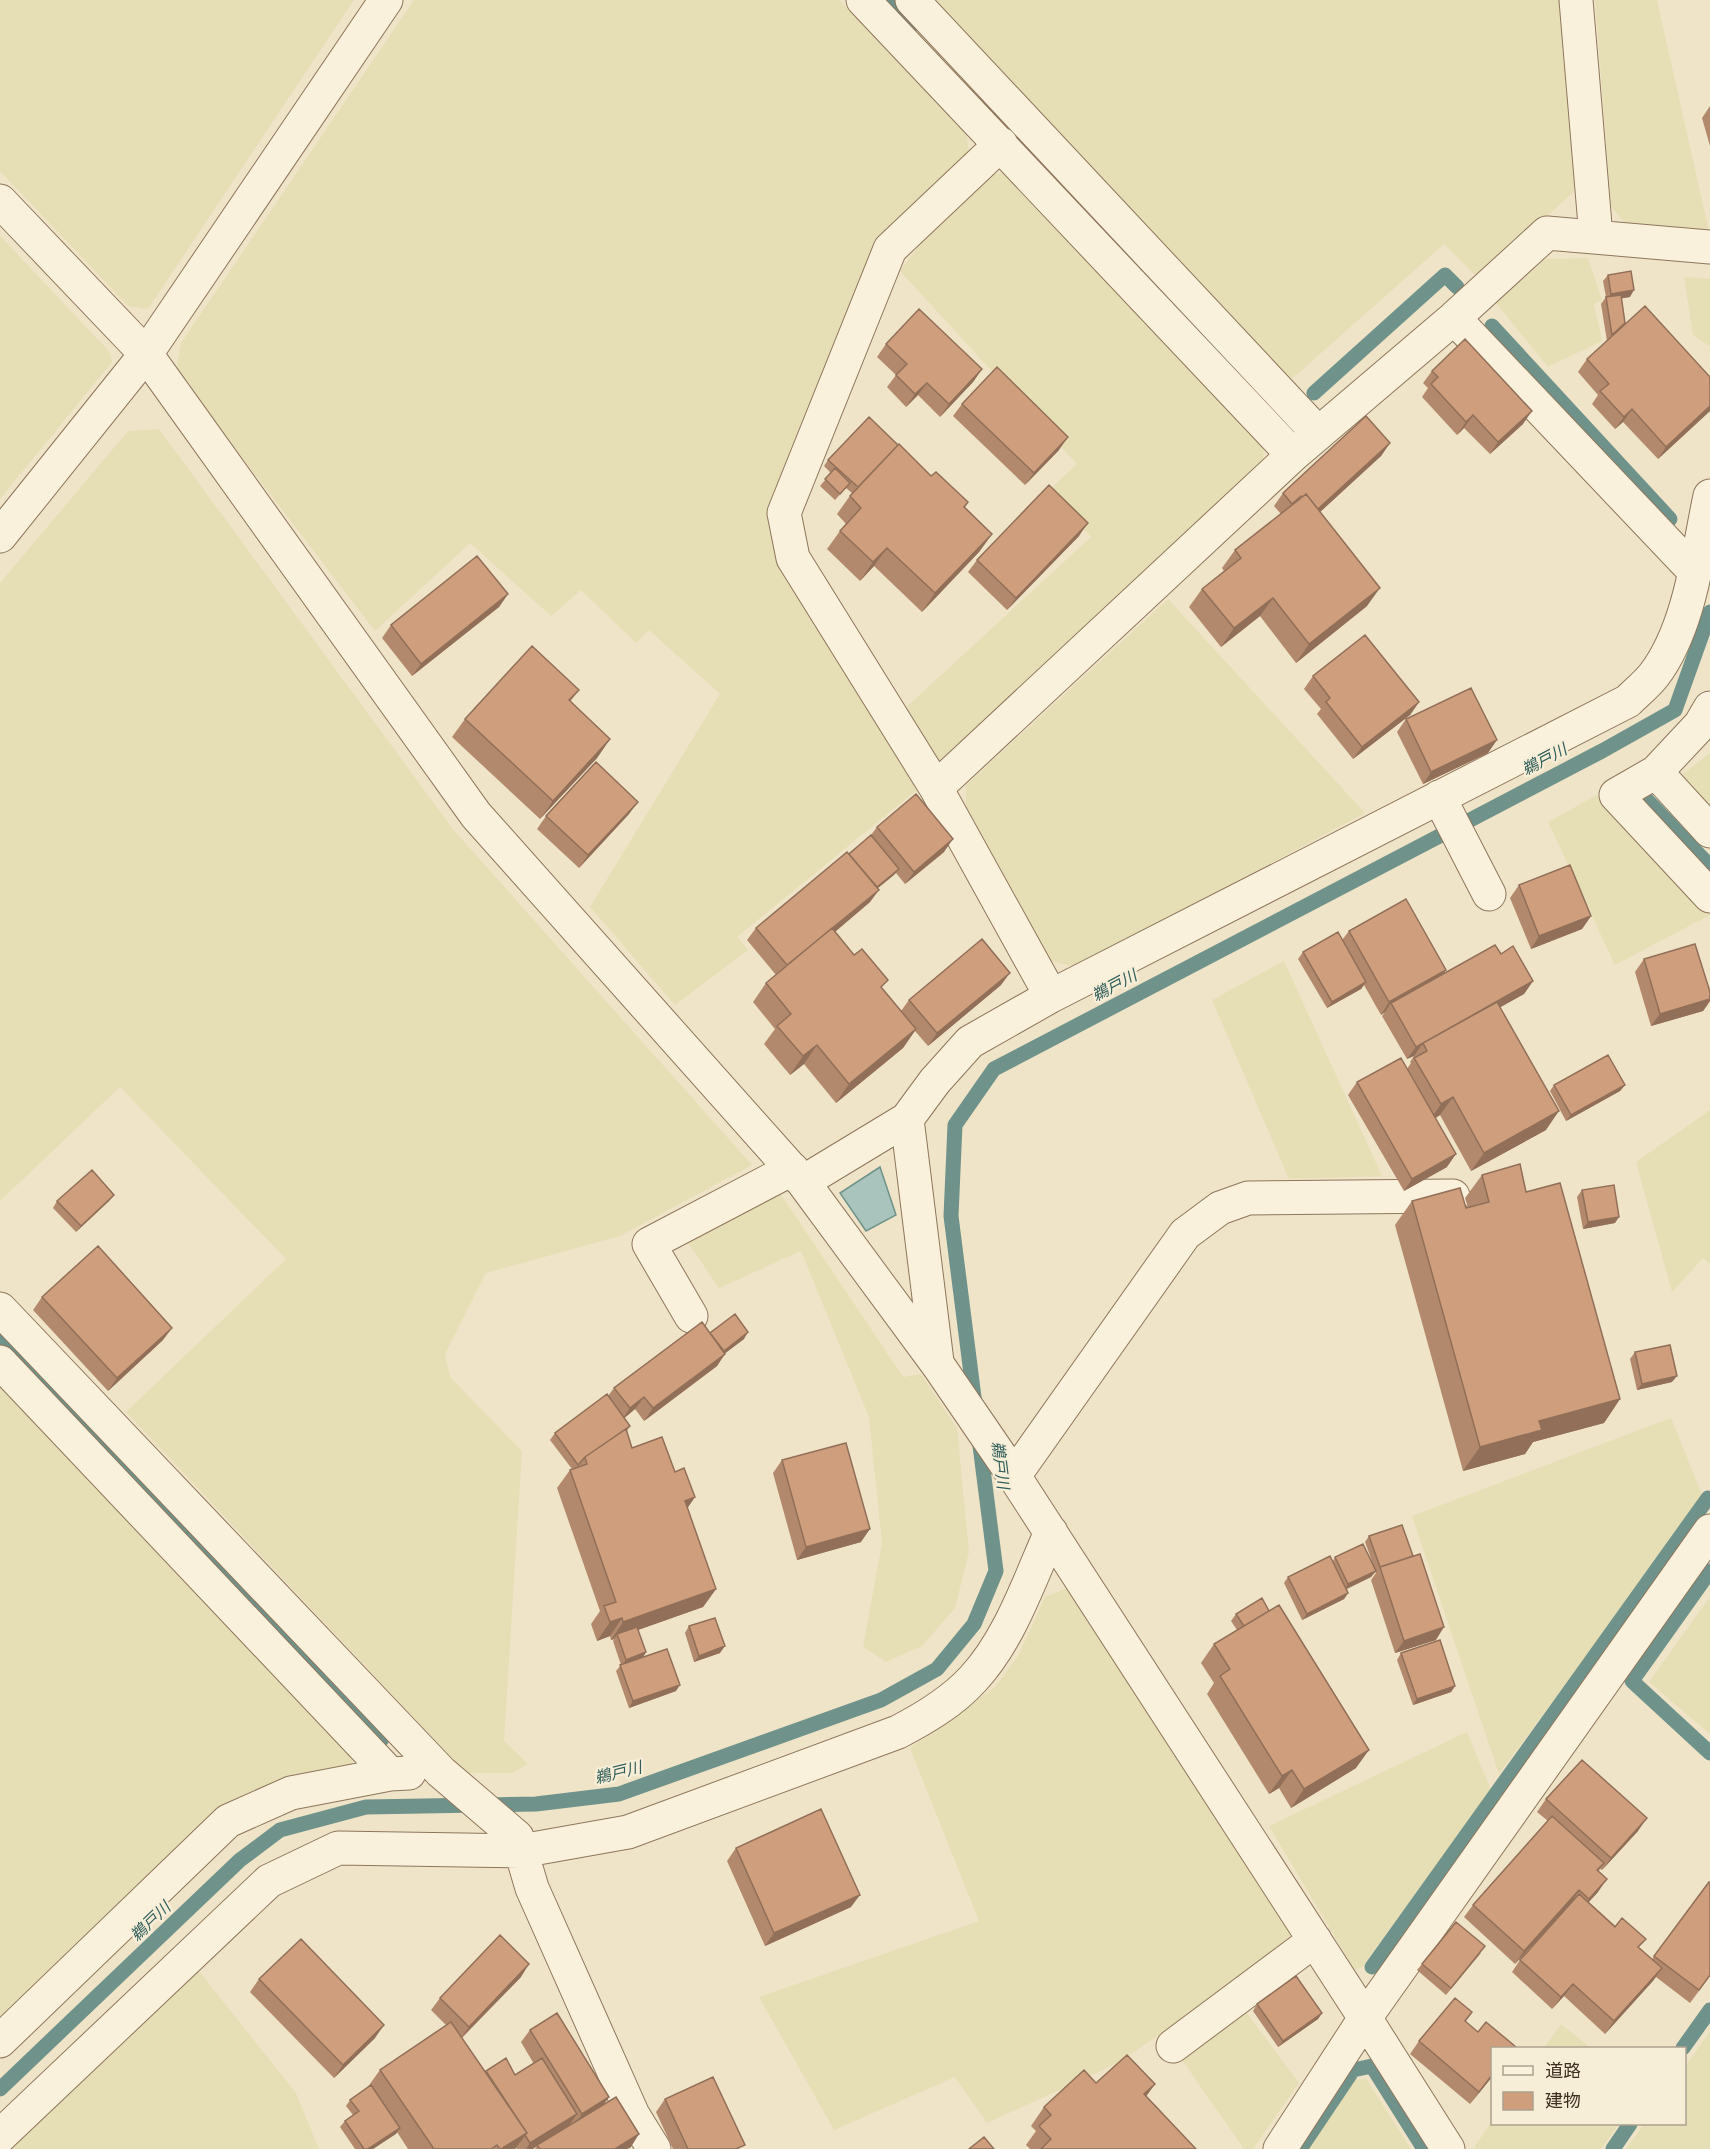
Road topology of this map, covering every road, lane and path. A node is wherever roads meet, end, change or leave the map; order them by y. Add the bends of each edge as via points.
1 (386, 0) edge
2 (863, 0) edge
3 (912, 0) edge
4 (1576, 0) edge
5 (1001, 144) junction
6 (0, 201) edge
7 (1596, 237) junction
8 (1710, 247) edge
9 (1454, 318) junction
10 (146, 354) junction
11 (1318, 432) junction
12 (1293, 455) junction
13 (1710, 496) edge
14 (0, 536) edge
15 (1695, 572) junction
16 (1710, 708) edge
17 (1656, 772) junction
18 (936, 788) junction
19 (1443, 805) junction
20 (1710, 831) edge
21 (1489, 894) dead end
22 (1710, 896) edge
23 (1051, 996) junction
24 (907, 1119) junction
25 (797, 1175) junction
26 (1453, 1196) edge
27 (0, 1309) edge
28 (691, 1316) dead end
29 (0, 1362) edge
30 (938, 1365) junction
31 (1011, 1471) junction
32 (1710, 1531) edge
33 (1051, 1532) junction
34 (390, 1774) junction
35 (449, 1778) junction
36 (519, 1844) junction
37 (1315, 1940) junction
38 (1365, 2018) junction
39 (0, 2041) edge
40 (1173, 2046) dead end
41 (0, 2136) edge
42 (654, 2149) edge
43 (1280, 2149) edge
44 (1448, 2149) edge

1 - 10 street
2 - 5 street
3 - 11 street
4 - 7 street
5 - 12 street
5 - 18 street via 891,249 784,513 794,558
6 - 10 street
7 - 8 street
7 - 9 street via 1547,233
9 - 11 street
9 - 15 street
10 - 14 street
10 - 25 street via 476,815
11 - 12 street
12 - 18 street
13 - 15 street
15 - 19 street via 1675,637 1654,675 1628,701
16 - 17 street via 1700,725
17 - 20 street
17 - 22 street via 1616,795
18 - 23 street
19 - 21 street
19 - 23 street
23 - 24 street via 970,1042
24 - 25 street
24 - 30 street
25 - 28 street via 649,1244
25 - 30 street
26 - 31 street via 1248,1198 1220,1208 1185,1234
27 - 35 street
29 - 34 street
30 - 31 street
31 - 33 street
32 - 38 street
33 - 36 street via 1007,1631 973,1679 935,1712 898,1732 628,1832
33 - 37 street
34 - 35 street
34 - 39 street via 291,1793 228,1821
35 - 36 street
36 - 41 street via 338,1848 269,1881
36 - 42 street via 532,1888 633,2115
37 - 38 street
37 - 40 street
38 - 43 street
38 - 44 street

